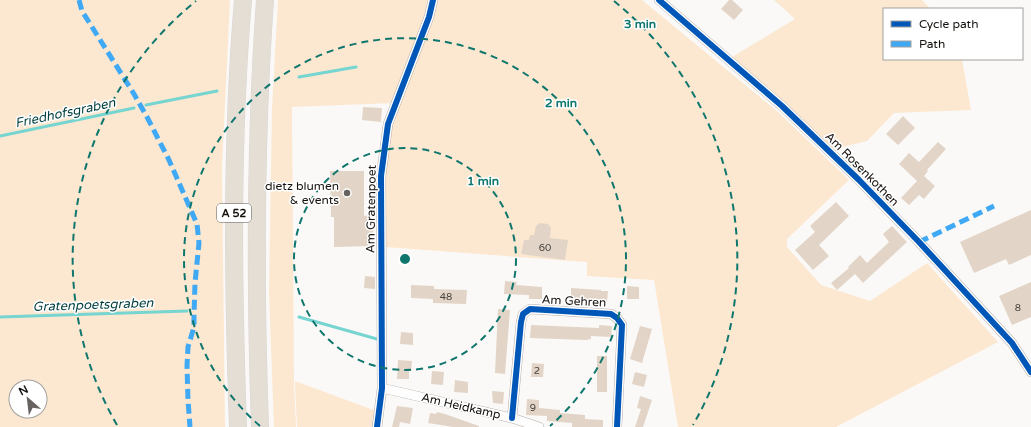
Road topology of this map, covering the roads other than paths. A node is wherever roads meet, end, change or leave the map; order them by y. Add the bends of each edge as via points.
1 (243, 0) edge
2 (265, 0) edge
3 (433, 0) edge
4 (659, 0) edge
5 (1031, 372) edge
6 (382, 388) junction
7 (512, 418) junction
8 (238, 427) edge
9 (260, 427) edge
10 (377, 427) edge
11 (539, 427) edge
12 (617, 427) edge

1 - 8 highway, A 52 via 236,131 234,244
2 - 9 highway, A 52 via 258,129 256,245
3 - 6 street, Am Gratenpoet via 429,17 388,124 381,176
4 - 5 street, Am Rosenkothen via 782,106 859,180 1012,343
6 - 7 street, Am Heidkamp
6 - 10 street, Am Gratenpoet
7 - 11 street, Am Heidkamp
7 - 12 street, Am Gehren via 523,314 530,310 611,314 622,325

